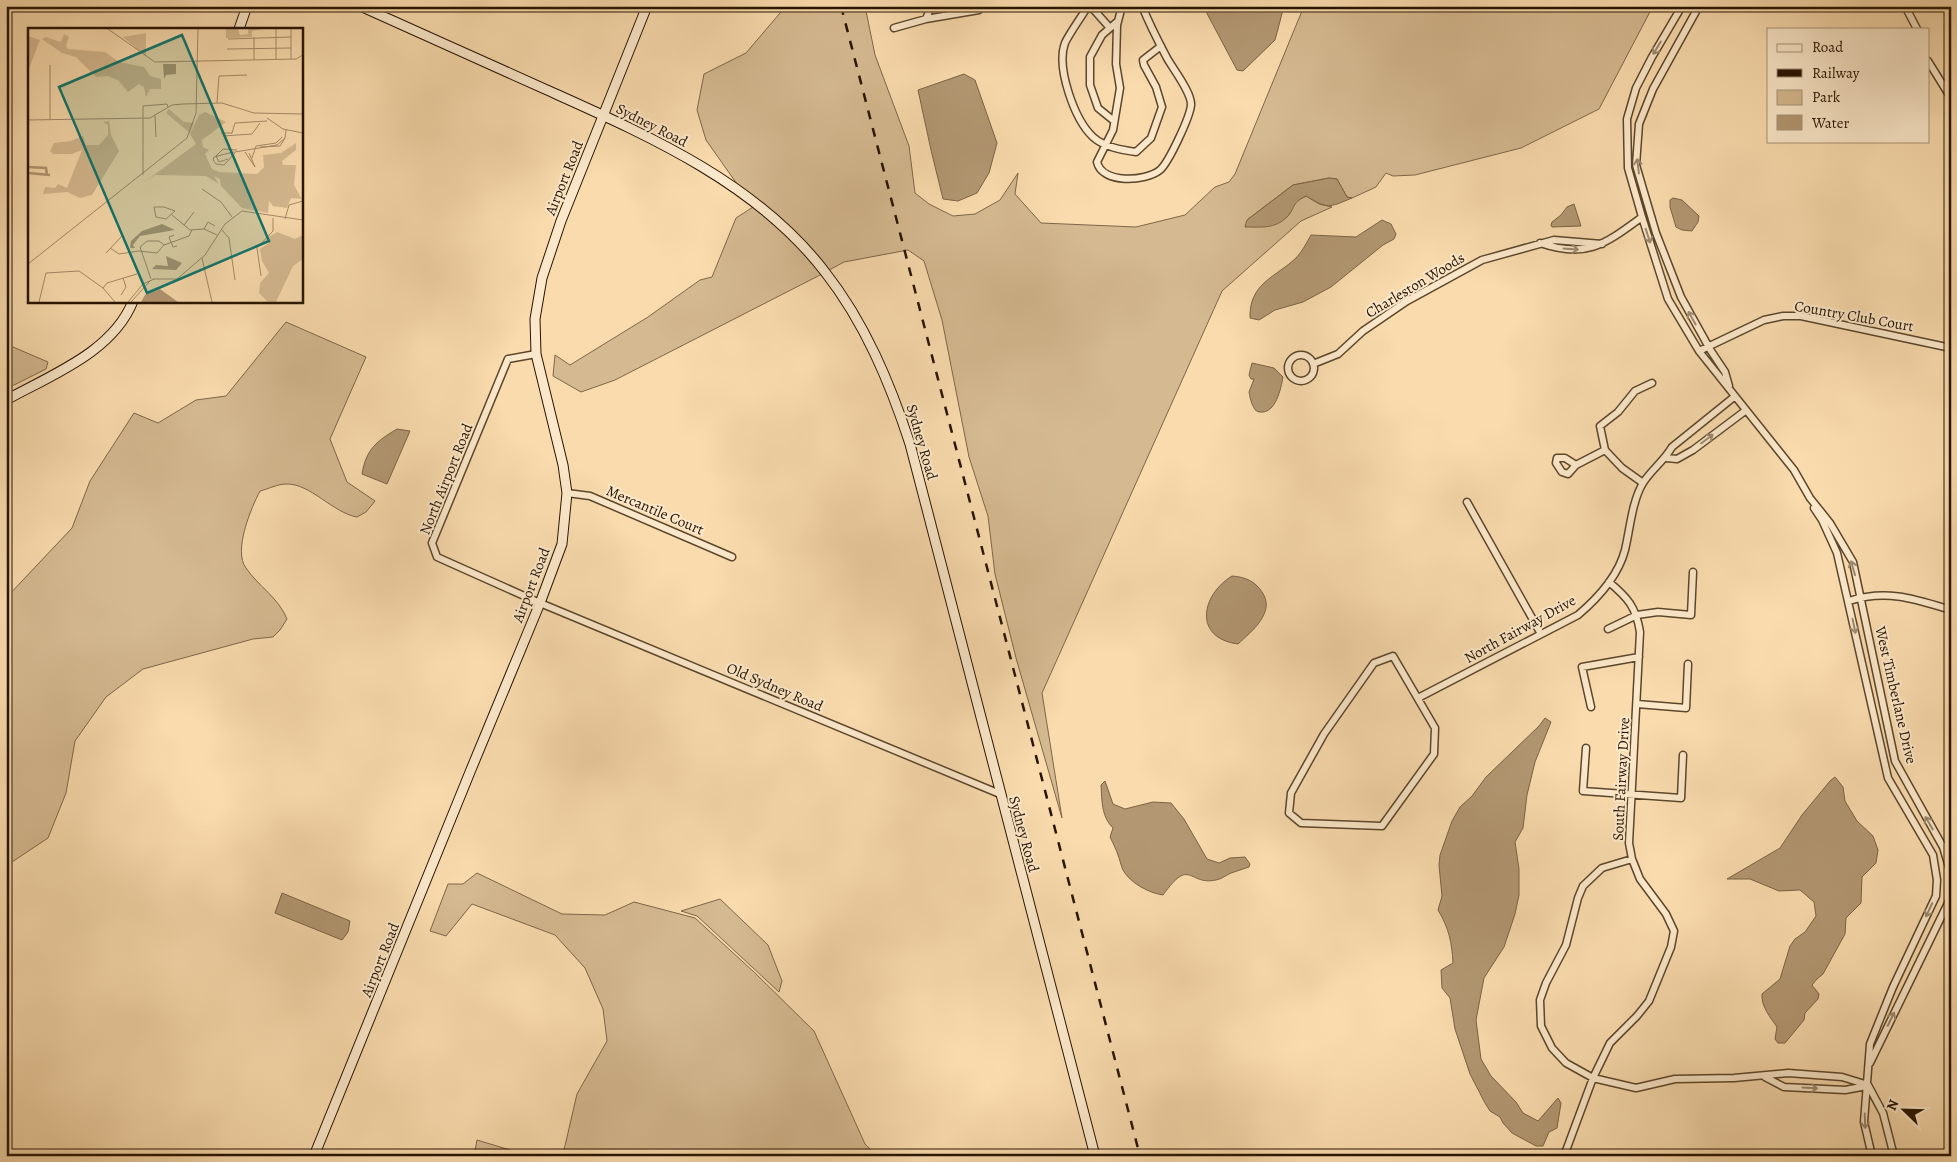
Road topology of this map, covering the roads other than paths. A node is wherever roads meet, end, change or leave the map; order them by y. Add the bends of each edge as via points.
1 (247, 6) edge
2 (360, 6) edge
3 (647, 6) edge
4 (931, 6) edge
5 (957, 6) edge
6 (1088, 6) edge
7 (1122, 6) edge
8 (1142, 6) edge
9 (1682, 6) edge
10 (1699, 6) edge
11 (1905, 6) edge
12 (979, 10) dead end
13 (954, 15) junction
14 (926, 19) junction
15 (1118, 21) junction
16 (239, 28) edge
17 (894, 28) dead end
18 (1110, 28) junction
19 (1916, 28) edge
20 (1161, 46) junction
21 (1930, 64) edge
22 (1951, 98) edge
23 (604, 116) junction
24 (1114, 121) junction
25 (1106, 144) junction
26 (1642, 217) junction
27 (133, 302) edge
28 (1708, 346) junction
29 (1951, 348) edge
30 (1699, 351) junction
31 (536, 354) junction
32 (1313, 364) junction
33 (1652, 383) dead end
34 (1733, 394) junction
35 (6, 400) edge
36 (1745, 411) junction
37 (1605, 450) junction
38 (1666, 458) junction
39 (1576, 465) dead end
40 (1643, 483) junction
41 (567, 493) junction
42 (1810, 498) junction
43 (1467, 502) dead end
44 (732, 557) dead end
45 (1693, 572) dead end
46 (1609, 582) junction
47 (1860, 597) junction
48 (1849, 601) junction
49 (540, 604) junction
50 (1951, 610) edge
51 (1637, 615) junction
52 (1608, 629) dead end
53 (1541, 634) junction
54 (1639, 657) junction
55 (1688, 664) dead end
56 (1418, 698) junction
57 (1637, 704) junction
58 (1590, 707) dead end
59 (1586, 748) dead end
60 (1683, 755) dead end
61 (1000, 794) junction
62 (1632, 794) junction
63 (1632, 859) junction
64 (1870, 1063) junction
65 (1764, 1076) junction
66 (1593, 1078) junction
67 (1868, 1086) junction
68 (314, 1156) edge
69 (1095, 1156) edge
70 (1564, 1156) edge
71 (1872, 1156) edge
72 (1894, 1156) edge

1 - 16 street
2 - 23 street, Sydney Road
3 - 23 street, Airport Road
4 - 14 street
5 - 13 street
6 - 18 street
6 - 25 street via 1065,42 1062,62 1074,107 1093,137
7 - 15 street
8 - 20 street
9 -> 26 street, West Timberlane Drive via 1636,88 1627,119 1628,168
28 -> 10 street, West Timberlane Drive via 1681,297 1656,233 1636,165 1639,124 1653,89
11 - 19 street
12 - 13 street
13 - 14 street
14 - 17 street
15 - 18 street
15 - 24 street via 1116,64 1120,88
18 - 24 street via 1102,35 1090,57 1090,85 1098,108
20 - 25 street via 1143,60 1162,107 1151,138 1136,152 1118,150
20 - 25 street via 1186,88 1191,103 1175,145 1160,169 1145,176 1119,179 1098,167 1097,162
21 - 22 street
23 - 31 street, Airport Road via 542,278 535,319
23 - 61 street, Sydney Road via 721,178 758,204 825,272 851,310 895,399 910,444
24 - 25 street
26 -> 30 street, West Timberlane Drive via 1668,299
26 - 32 street, Charleston Woods via 1602,244 1554,240 1482,260 1407,301 1338,354
27 - 35 street via 115,332 95,351
28 - 29 street, Country Club Court via 1764,320 1801,316
28 - 30 street, Country Club Court
28 - 34 street, West Timberlane Drive via 1725,372
30 - 34 street, West Timberlane Drive
31 - 41 street, Airport Road
31 - 49 street, North Airport Road via 508,359 432,543 437,557
32 - 32 street via 1306,356 1298,355 1289,363 1288,371 1297,381 1306,380 1312,374
33 - 37 street via 1635,391 1618,412 1600,426
34 - 36 street, West Timberlane Drive
34 - 38 street, North Fairway Drive via 1672,447
38 -> 36 street via 1677,459 1693,450
36 - 42 street, West Timberlane Drive via 1794,470
37 - 39 street
37 - 40 street
38 - 40 street, North Fairway Drive
40 - 46 street, North Fairway Drive via 1624,553
41 - 44 street, Mercantile Court via 590,496
41 - 49 street, Airport Road via 562,544
47 -> 42 street, West Timberlane Drive via 1853,562 1830,523
42 - 48 street, West Timberlane Drive via 1836,553
43 - 53 street
45 - 51 street via 1691,615 1658,612
46 - 51 street, South Fairway Drive via 1626,595
46 - 53 street, North Fairway Drive via 1578,615
47 - 48 street
47 - 50 street via 1902,596
64 -> 47 street, West Timberlane Drive via 1949,901 1951,874 1943,848 1895,761
48 -> 64 street, West Timberlane Drive via 1888,778 1933,854 1937,880 1936,896 1870,1044
49 - 61 street, Old Sydney Road
49 - 68 street, Airport Road
51 - 52 street
51 - 54 street, South Fairway Drive
53 - 56 street, North Fairway Drive
54 - 57 street, South Fairway Drive
54 - 58 street via 1582,668
55 - 57 street via 1686,708
56 - 56 street via 1393,656 1374,663 1324,734 1291,793 1289,813 1301,824 1382,826 1434,754 1435,728
57 - 62 street, South Fairway Drive
59 - 62 street via 1583,791
60 - 62 street via 1681,798
61 - 69 street, Sydney Road
62 - 63 street, South Fairway Drive
63 - 66 street, South Fairway Drive via 1640,879 1666,914 1674,931 1671,947 1649,1001 1610,1043
63 - 66 street via 1602,868 1583,886 1566,945 1540,1000 1541,1026 1552,1048 1566,1063
64 - 67 street, West Timberlane Drive
65 - 66 street via 1675,1079 1636,1088
65 - 67 street via 1788,1073 1842,1077
65 -> 67 street via 1784,1087 1845,1090
66 - 70 street, South Fairway Drive
67 -> 71 street, West Timberlane Drive via 1864,1122
67 - 72 street via 1883,1113

